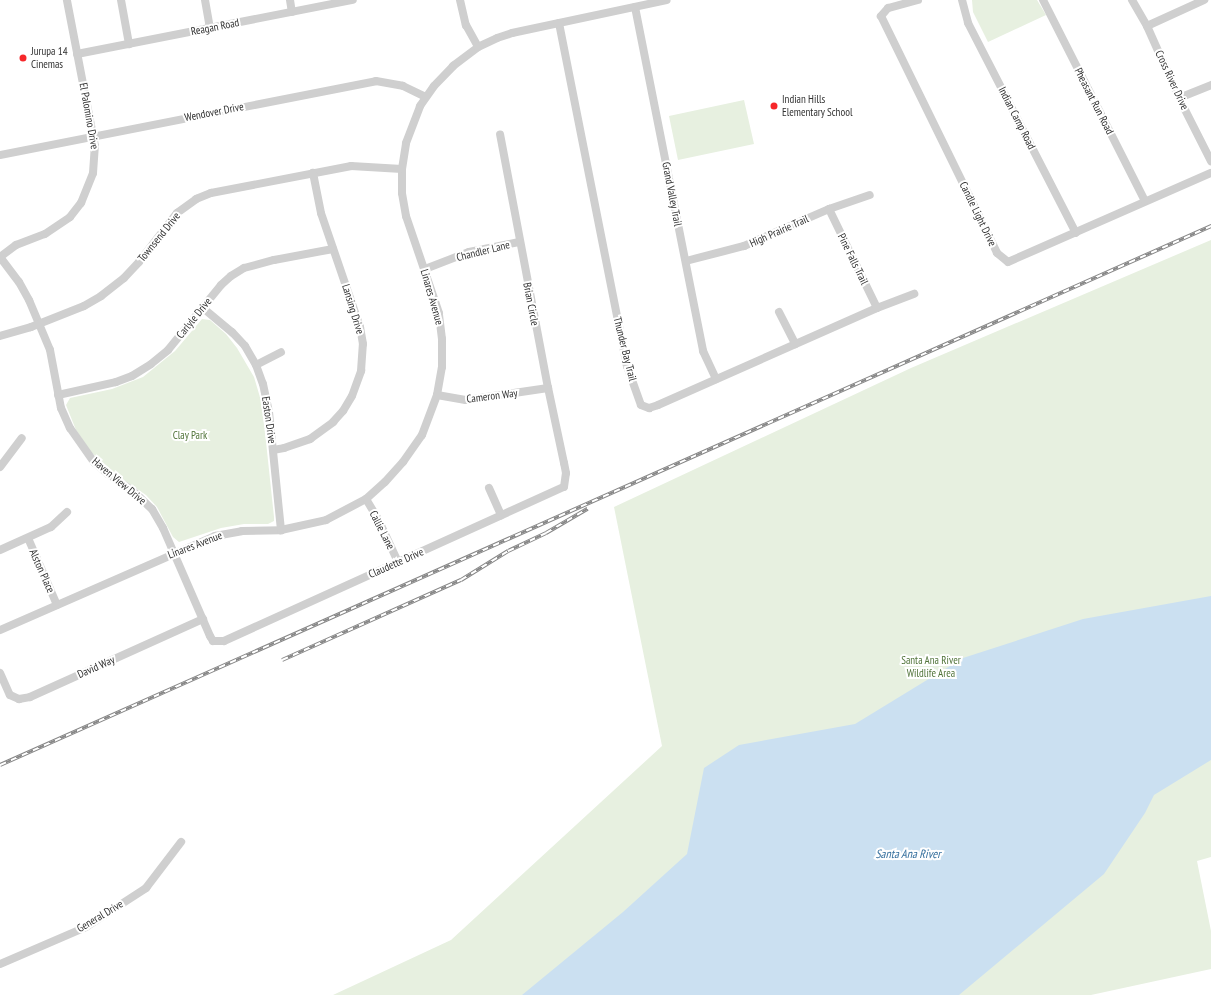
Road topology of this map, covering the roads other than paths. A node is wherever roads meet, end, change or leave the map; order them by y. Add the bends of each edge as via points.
1 (67, 0) edge
2 (121, 0) edge
3 (205, 0) edge
4 (290, 0) edge
5 (352, 0) edge
6 (460, 0) edge
7 (667, 0) edge
8 (918, 0) edge
9 (962, 0) edge
10 (1043, 0) edge
11 (1132, 0) edge
12 (1204, 0) edge
13 (635, 7) junction
14 (292, 12) junction
15 (559, 23) junction
16 (1147, 26) junction
17 (210, 28) junction
18 (129, 44) junction
19 (478, 48) junction
20 (77, 54) junction
21 (1211, 85) edge
22 (426, 97) junction
23 (1179, 98) junction
24 (500, 135) dead end
25 (94, 136) junction
26 (0, 155) edge
27 (1211, 161) edge
28 (402, 169) junction
29 (313, 173) junction
30 (1211, 173) edge
31 (870, 195) dead end
32 (1145, 201) junction
33 (829, 209) junction
34 (1076, 234) junction
35 (519, 242) junction
36 (333, 249) junction
37 (0, 257) edge
38 (686, 261) junction
39 (425, 269) junction
40 (914, 294) dead end
41 (202, 308) junction
42 (877, 308) junction
43 (779, 312) dead end
44 (40, 324) junction
45 (0, 336) edge
46 (795, 344) junction
47 (280, 352) dead end
48 (256, 365) junction
49 (716, 379) junction
50 (548, 388) junction
51 (58, 395) junction
52 (437, 395) junction
53 (22, 438) dead end
54 (273, 450) junction
55 (0, 467) edge
56 (566, 473) joint
57 (489, 488) dead end
58 (366, 499) junction
59 (67, 512) dead end
60 (501, 515) junction
61 (281, 530) junction
62 (28, 538) junction
63 (0, 550) edge
64 (174, 553) junction
65 (398, 562) junction
66 (57, 605) junction
67 (203, 619) junction
68 (0, 630) edge
69 (213, 641) joint
70 (0, 673) edge
71 (181, 842) dead end
72 (0, 964) edge

1 - 20 street, El Palomino Drive
2 - 18 street
3 - 17 street
4 - 14 street
5 - 14 street, Reagan Road
6 - 19 street via 466,25
7 - 13 street, Linares Avenue
8 - 34 street, Candle Light Drive via 888,8 881,16 997,253 1008,262
9 - 34 street, Indian Camp Road via 968,23
10 - 32 street, Pheasant Run Road
11 - 16 street, Cross River Drive
12 - 16 street
13 - 15 street, Linares Avenue
13 - 38 street, Grand Valley Trail
14 - 17 street, Reagan Road
15 - 19 street, Linares Avenue via 512,33
15 - 49 street, Thunder Bay Trail via 626,366 641,405 649,408
16 - 23 street, Cross River Drive
17 - 18 street, Reagan Road
18 - 20 street, Reagan Road
19 - 22 street, Linares Avenue via 453,66
20 - 25 street, El Palomino Drive
21 - 23 street
22 - 25 street, Wendover Drive via 404,86 376,81
22 - 28 street, Linares Avenue via 410,130
23 - 27 street, Cross River Drive
24 - 35 street, Brian Circle
25 - 26 street, Wendover Drive
25 - 37 street, El Palomino Drive via 94,173 76,210 58,227 16,245
28 - 29 street, Townsend Drive via 351,166
28 - 39 street, Linares Avenue via 402,193 406,216
29 - 36 street, Lansing Drive via 321,213
29 - 44 street, Townsend Drive via 210,193 196,199 167,223 140,262 113,287 84,306
30 - 32 street, Candle Light Drive
31 - 33 street, High Prairie Trail
32 - 34 street, Candle Light Drive
33 - 38 street, High Prairie Trail via 744,246
33 - 42 street, Pine Falls Trail
35 - 39 street, Chandler Lane via 469,252
35 - 50 street, Brian Circle
36 - 41 street, Carlyle Drive via 244,268 231,276
36 - 54 street, Lansing Drive via 360,327 363,344 361,371 352,396 343,412 333,422 310,439
37 - 44 street, Haven View Drive via 19,282
38 - 49 street, Grand Valley Trail via 703,351
39 - 52 street, Linares Avenue via 441,326 442,355
40 - 42 street, Thunder Bay Trail
41 - 48 street, Easton Drive via 232,332 245,346
41 - 51 street, Carlyle Drive via 168,350 132,376 98,387
42 - 46 street, Thunder Bay Trail
43 - 46 street
44 - 45 street, Townsend Drive
44 - 51 street, Haven View Drive via 50,350
46 - 49 street, Thunder Bay Trail
47 - 48 street
48 - 54 street, Easton Drive via 267,397
50 - 52 street, Cameron Way via 466,400
50 - 56 street, Brian Circle
51 - 64 street, Haven View Drive via 70,428 87,454 152,509
52 - 58 street, Linares Avenue via 430,418 415,446 394,473
53 - 55 street
54 - 61 street, Easton Drive
56 - 60 street, Claudette Drive via 564,487
57 - 60 street
58 - 61 street, Linares Avenue via 326,520
58 - 65 street, Callie Lane
59 - 62 street via 50,527
60 - 65 street, Claudette Drive
61 - 64 street, Linares Avenue via 228,533
62 - 63 street
62 - 66 street, Alston Place
64 - 66 street, Linares Avenue
64 - 67 street, Haven View Drive
65 - 69 street, Claudette Drive via 224,641
66 - 68 street, Linares Avenue
67 - 69 street, Haven View Drive
67 - 70 street, David Way via 19,699 10,695
71 - 72 street, General Drive via 146,888 86,927

